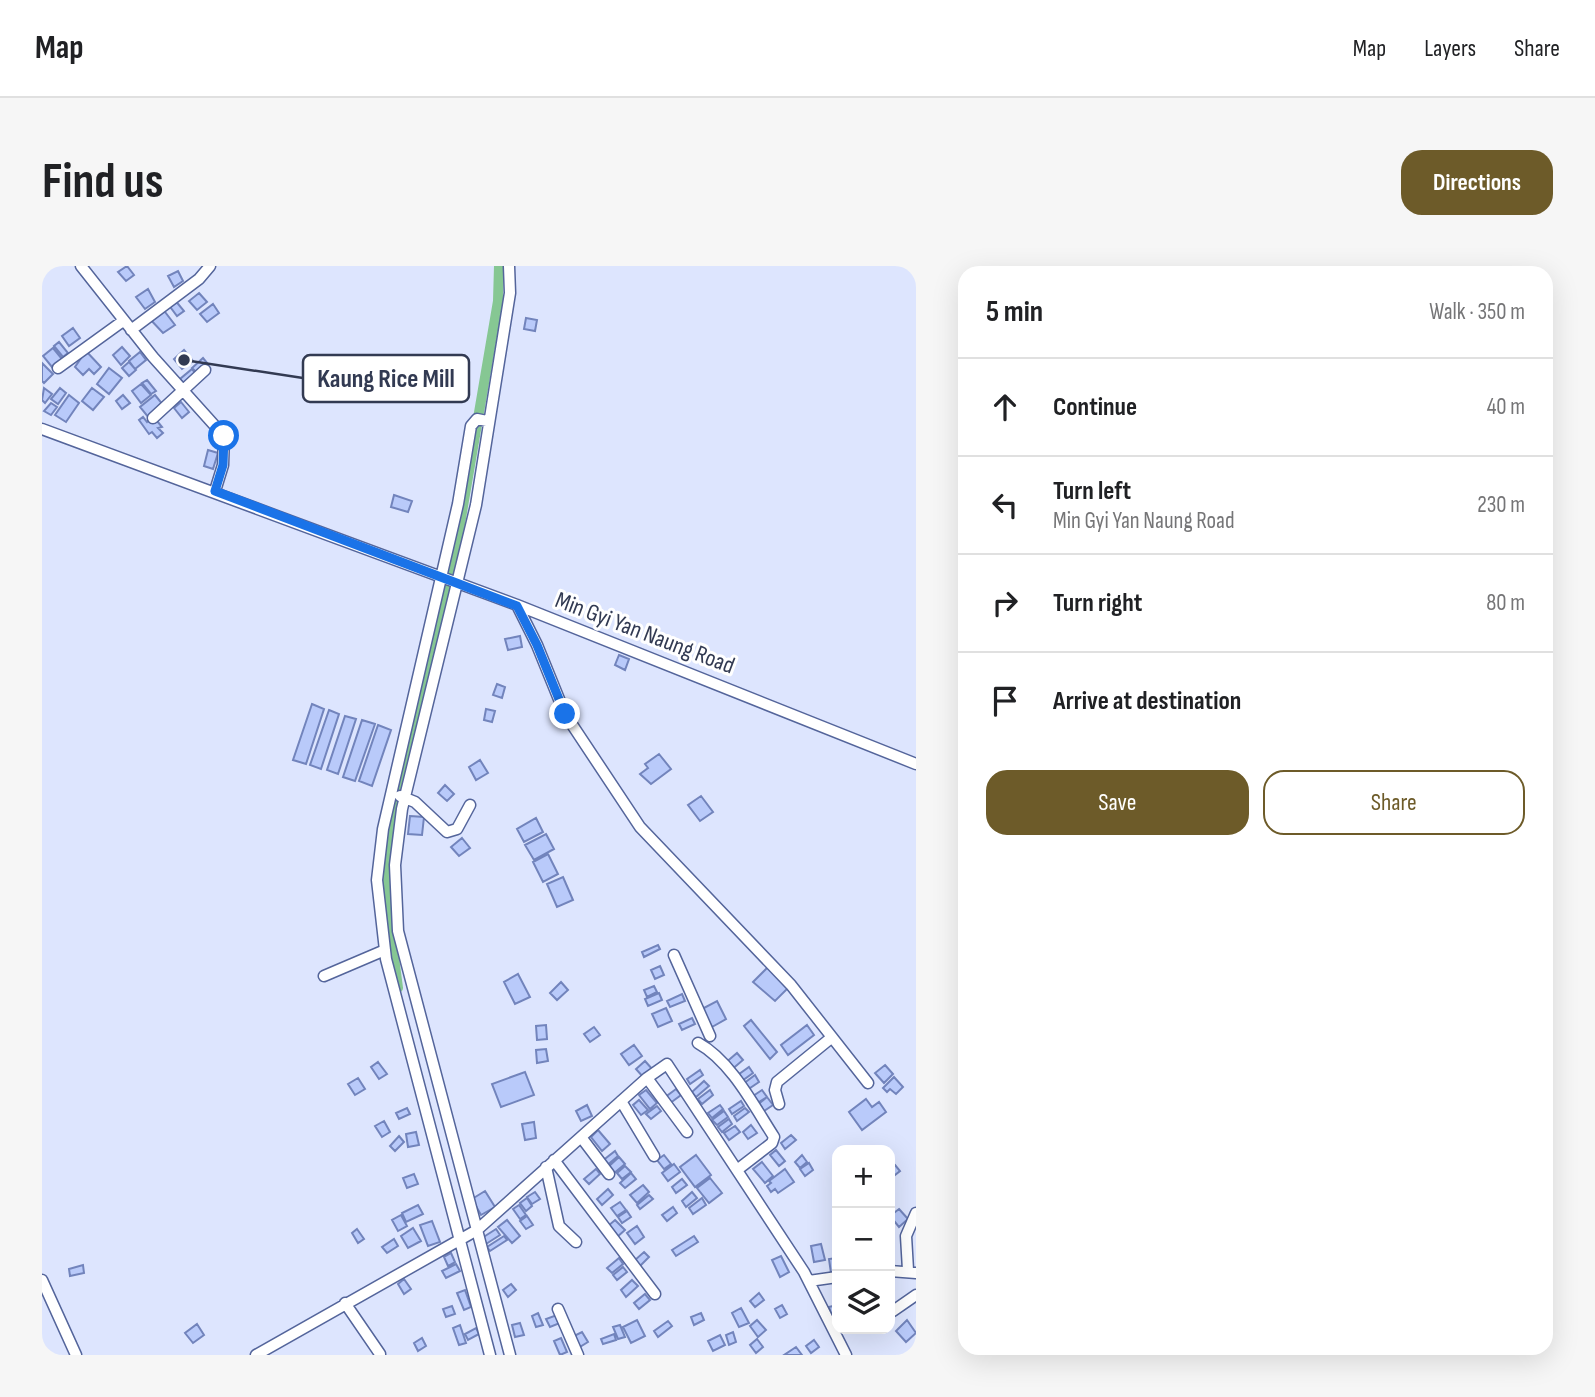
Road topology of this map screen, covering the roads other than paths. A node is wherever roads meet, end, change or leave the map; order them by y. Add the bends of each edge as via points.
1 (210, 266) edge
2 (509, 266) edge
3 (83, 267) edge
4 (123, 321) junction
5 (131, 330) junction
6 (58, 368) dead end
7 (205, 370) dead end
8 (184, 393) junction
9 (153, 418) dead end
10 (483, 420) junction
11 (42, 429) edge
12 (215, 491) junction
13 (449, 581) junction
14 (517, 606) junction
15 (916, 764) edge
16 (399, 796) junction
17 (470, 804) dead end
18 (385, 950) junction
19 (674, 955) dead end
20 (324, 976) dead end
21 (710, 1036) dead end
22 (831, 1038) junction
23 (698, 1043) dead end
24 (648, 1078) junction
25 (868, 1083) dead end
26 (621, 1101) junction
27 (779, 1104) dead end
28 (687, 1132) dead end
29 (581, 1137) junction
30 (654, 1156) dead end
31 (550, 1163) junction
32 (737, 1170) junction
33 (609, 1174) dead end
34 (916, 1213) edge
35 (477, 1230) junction
36 (459, 1241) junction
37 (576, 1242) dead end
38 (912, 1271) edge
39 (832, 1278) edge
40 (42, 1280) edge
41 (809, 1281) junction
42 (655, 1294) dead end
43 (916, 1295) edge
44 (345, 1303) junction
45 (558, 1309) dead end
46 (895, 1310) edge
47 (380, 1354) edge
48 (76, 1355) edge
49 (256, 1355) edge
50 (491, 1355) edge
51 (510, 1355) edge
52 (578, 1355) edge
53 (846, 1355) edge

1 - 5 street
2 - 10 street via 510,293
3 - 4 street
4 - 5 street
4 - 6 street
5 - 8 street
7 - 8 street
8 - 9 street
8 - 12 street via 224,436 223,465
10 - 13 street via 476,505
10 - 13 street via 471,426 465,451
11 - 12 street, Min Gyi Yan Naung Road
12 - 13 street, Min Gyi Yan Naung Road
13 - 14 street, Min Gyi Yan Naung Road
13 - 16 street
13 - 16 street
14 - 15 street, Min Gyi Yan Naung Road
14 - 22 street via 565,714 640,827 754,943
16 - 17 street via 447,832 457,829
16 - 18 street via 383,829 377,880
16 - 35 street via 398,931
18 - 20 street
18 - 36 street
19 - 21 street
22 - 25 street
22 - 27 street via 777,1082
23 - 32 street via 724,1065 774,1137
24 - 26 street
24 - 28 street
24 - 32 street via 667,1064
26 - 29 street
26 - 30 street
29 - 31 street
29 - 33 street
31 - 35 street
31 - 37 street via 559,1226
31 - 42 street
32 - 41 street
34 - 38 street via 906,1236
35 - 36 street
35 - 51 street
36 - 44 street
36 - 50 street
39 - 41 street
40 - 48 street
41 - 53 street
43 - 46 street
44 - 47 street
44 - 49 street
45 - 52 street

